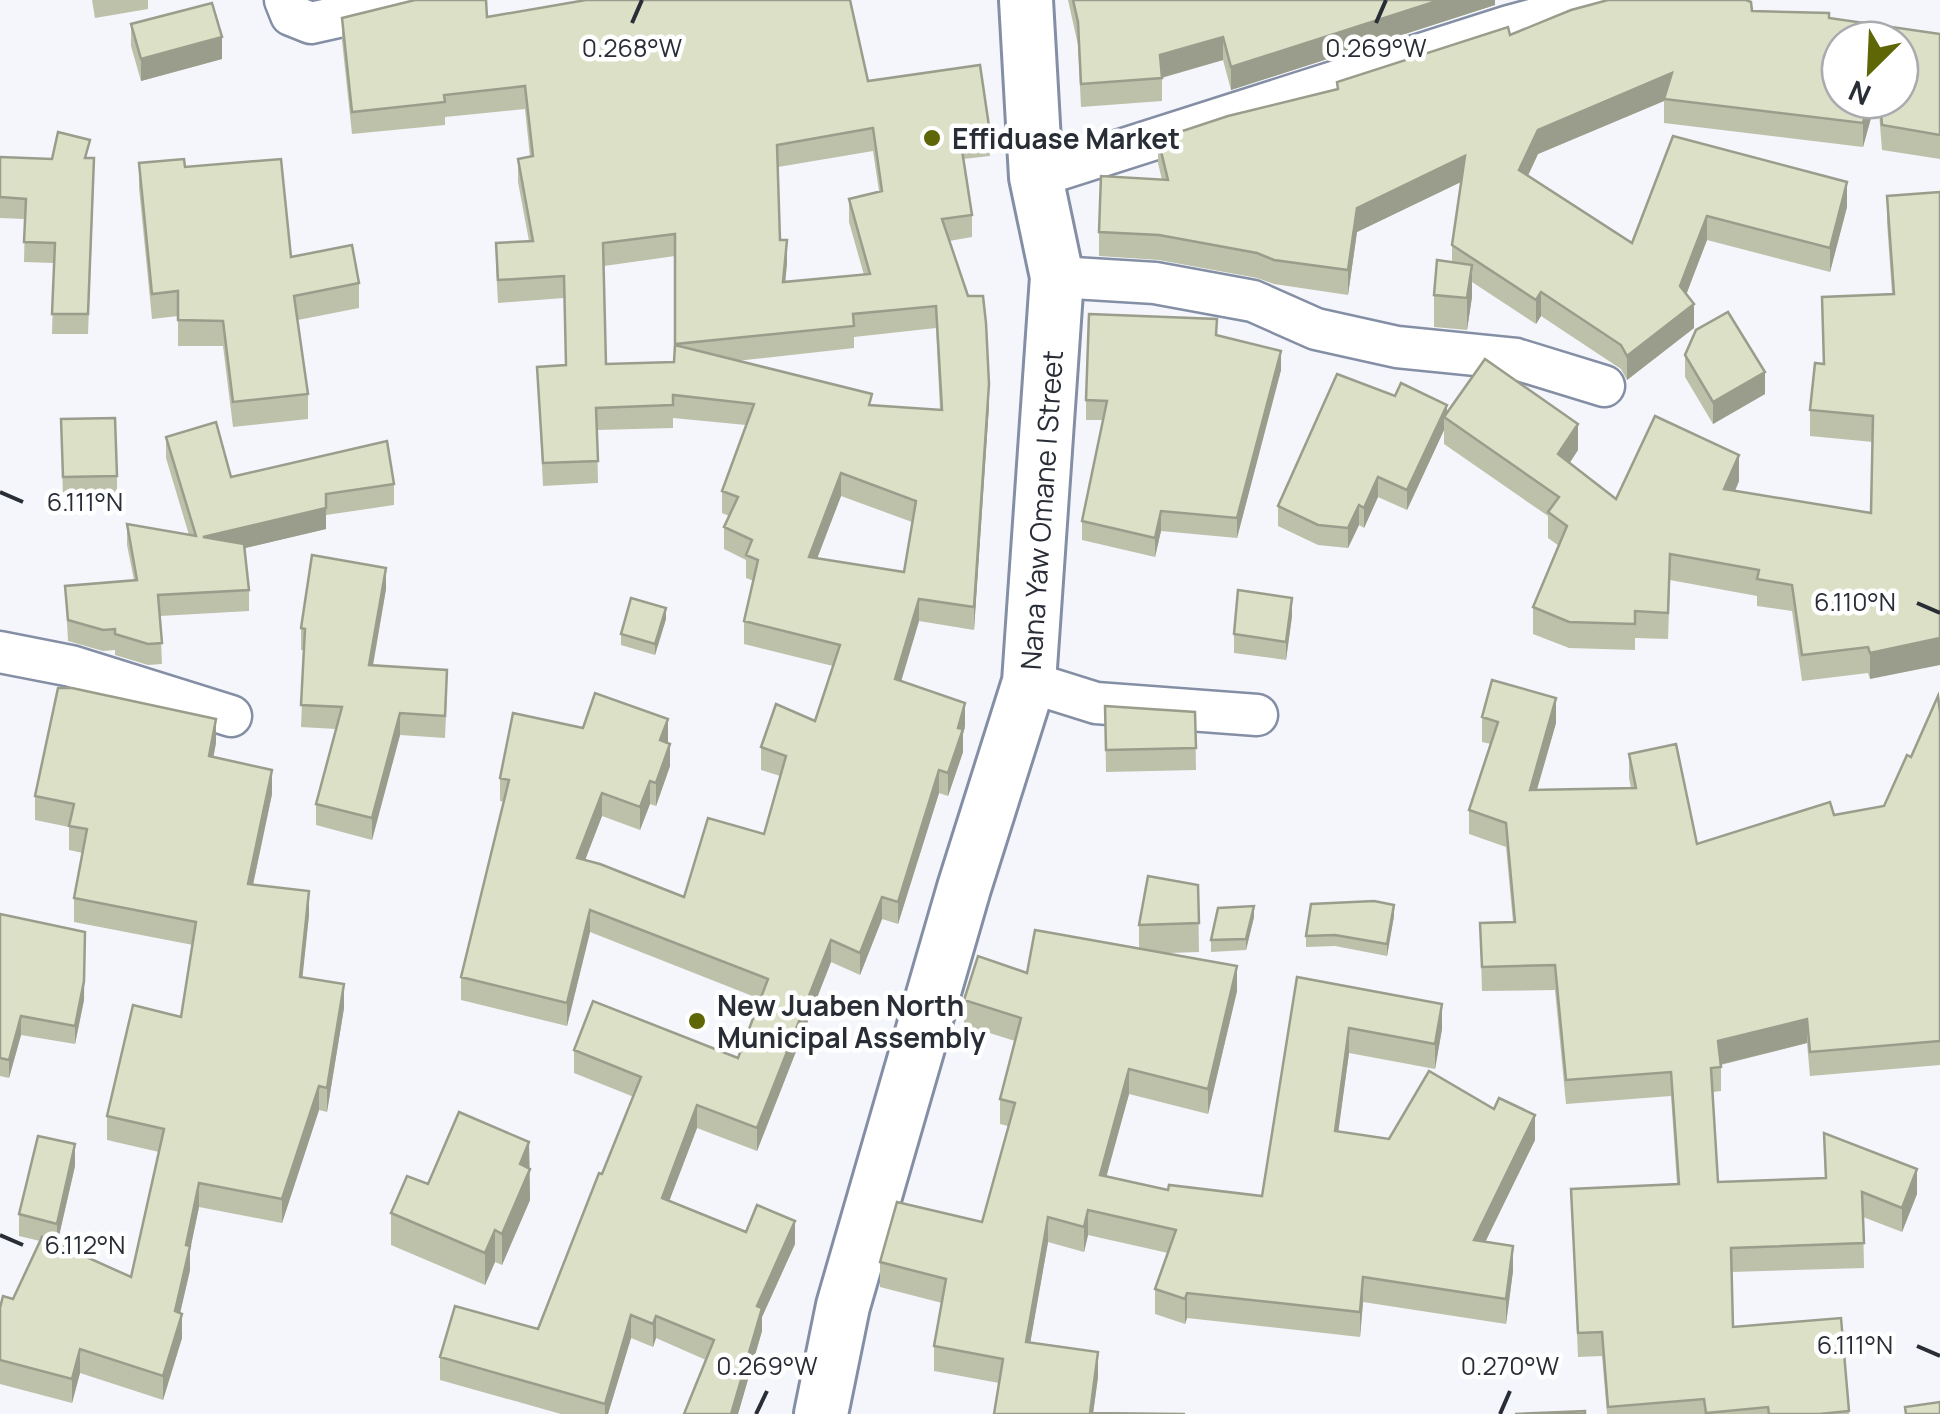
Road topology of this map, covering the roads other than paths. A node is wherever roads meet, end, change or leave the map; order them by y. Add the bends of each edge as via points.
1 (284, 0) edge
2 (414, 0) edge
3 (1026, 0) edge
4 (1606, 0) edge
5 (1036, 177) junction
6 (1058, 277) junction
7 (1604, 386) dead end
8 (0, 652) edge
9 (1029, 682) junction
10 (1256, 715) dead end
11 (230, 716) dead end
12 (821, 1414) edge

1 - 2 street via 291,15 312,23
3 - 5 main road, Nana Yaw Omane I Street
4 - 5 street
5 - 6 main road, Nana Yaw Omane I Street
6 - 7 street via 1155,283 1252,302 1316,329 1397,347 1516,359
6 - 9 main road, Nana Yaw Omane I Street
8 - 11 street via 72,666
9 - 10 street via 1096,703
9 - 12 main road, Nana Yaw Omane I Street via 843,1306

